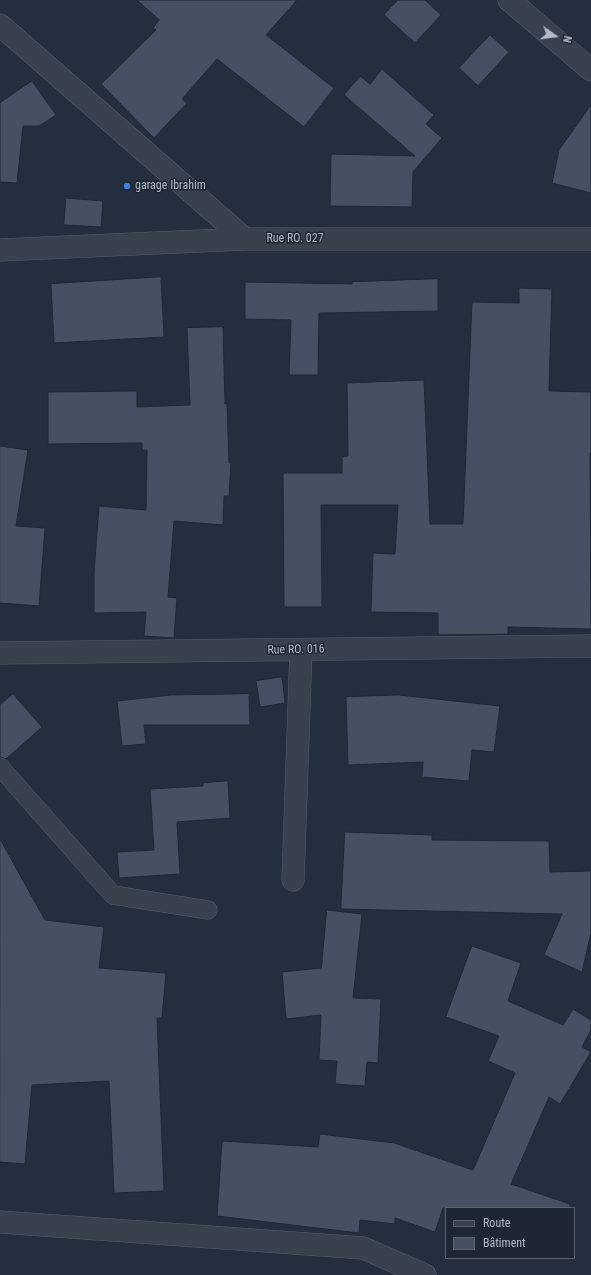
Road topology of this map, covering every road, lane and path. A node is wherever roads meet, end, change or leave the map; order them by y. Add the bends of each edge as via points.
1 (509, 0) edge
2 (0, 25) edge
3 (591, 70) edge
4 (245, 239) junction
5 (591, 239) edge
6 (0, 250) edge
7 (591, 646) edge
8 (301, 650) junction
9 (0, 653) edge
10 (0, 767) edge
11 (293, 880) dead end
12 (208, 910) dead end
13 (0, 1222) edge
14 (425, 1275) edge

1 - 3 street
2 - 4 street
4 - 5 street, Rue RO. 027
4 - 6 street, Rue RO. 027
7 - 8 street, Rue RO. 016
8 - 9 street, Rue RO. 016
8 - 11 street
10 - 12 lane via 113,895
13 - 14 street via 362,1248

